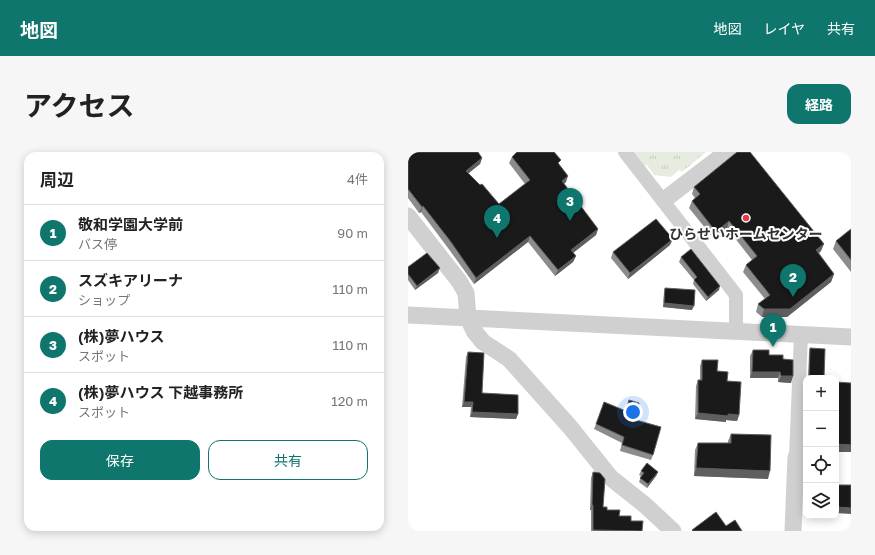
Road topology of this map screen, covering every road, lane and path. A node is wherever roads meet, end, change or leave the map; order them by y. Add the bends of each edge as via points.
1 (625, 152) edge
2 (727, 152) edge
3 (664, 200) junction
4 (408, 216) edge
5 (408, 315) edge
6 (468, 318) junction
7 (736, 330) junction
8 (801, 334) junction
9 (851, 337) edge
10 (796, 457) joint
11 (673, 531) edge
12 (793, 531) edge

1 - 3 street
2 - 3 street
3 - 7 street via 736,295
4 - 6 street via 460,281 466,293
5 - 6 street
6 - 7 street
6 - 11 street via 483,342 509,359 570,427 611,478
7 - 8 street
8 - 9 street
8 - 10 street
10 - 12 street

